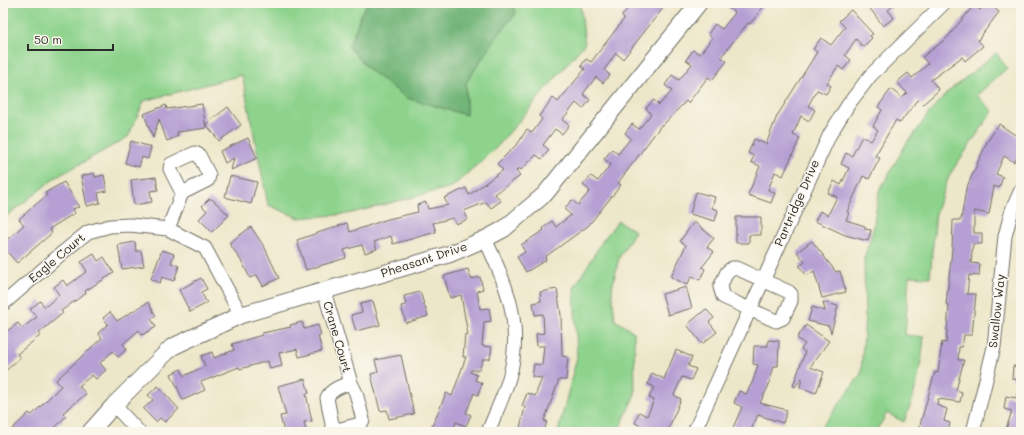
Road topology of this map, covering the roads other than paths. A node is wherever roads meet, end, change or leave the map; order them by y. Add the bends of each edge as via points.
1 (699, 3) edge
2 (944, 3) edge
3 (1021, 190) edge
4 (182, 193) dead end
5 (168, 229) junction
6 (484, 239) junction
7 (763, 279) junction
8 (324, 291) junction
9 (3, 304) edge
10 (750, 309) junction
11 (241, 315) junction
12 (351, 383) dead end
13 (114, 405) junction
14 (90, 432) edge
15 (139, 432) edge
16 (488, 432) edge
17 (694, 432) edge
18 (972, 432) edge

1 - 6 street, Pheasant Drive via 545,194 513,222
2 - 7 street, Partridge Drive via 882,62 848,105 822,149
3 - 18 street, Swallow Way via 1005,236 994,347
4 - 5 street
5 - 9 street, Eagle Court via 117,226 88,232
5 - 11 street, Eagle Court via 205,248
6 - 8 street, Pheasant Drive via 450,254
6 - 16 street via 508,291 514,331 509,378
7 - 10 street, Partridge Drive
7 - 10 street via 791,294 785,316 776,320
7 - 10 street via 732,268 727,272 720,287 723,297
8 - 11 street, Pheasant Drive
8 - 12 street, Crane Court
10 - 17 street, Partridge Drive
11 - 13 street, Pheasant Drive via 172,347
13 - 14 street, Pheasant Drive
13 - 15 street

